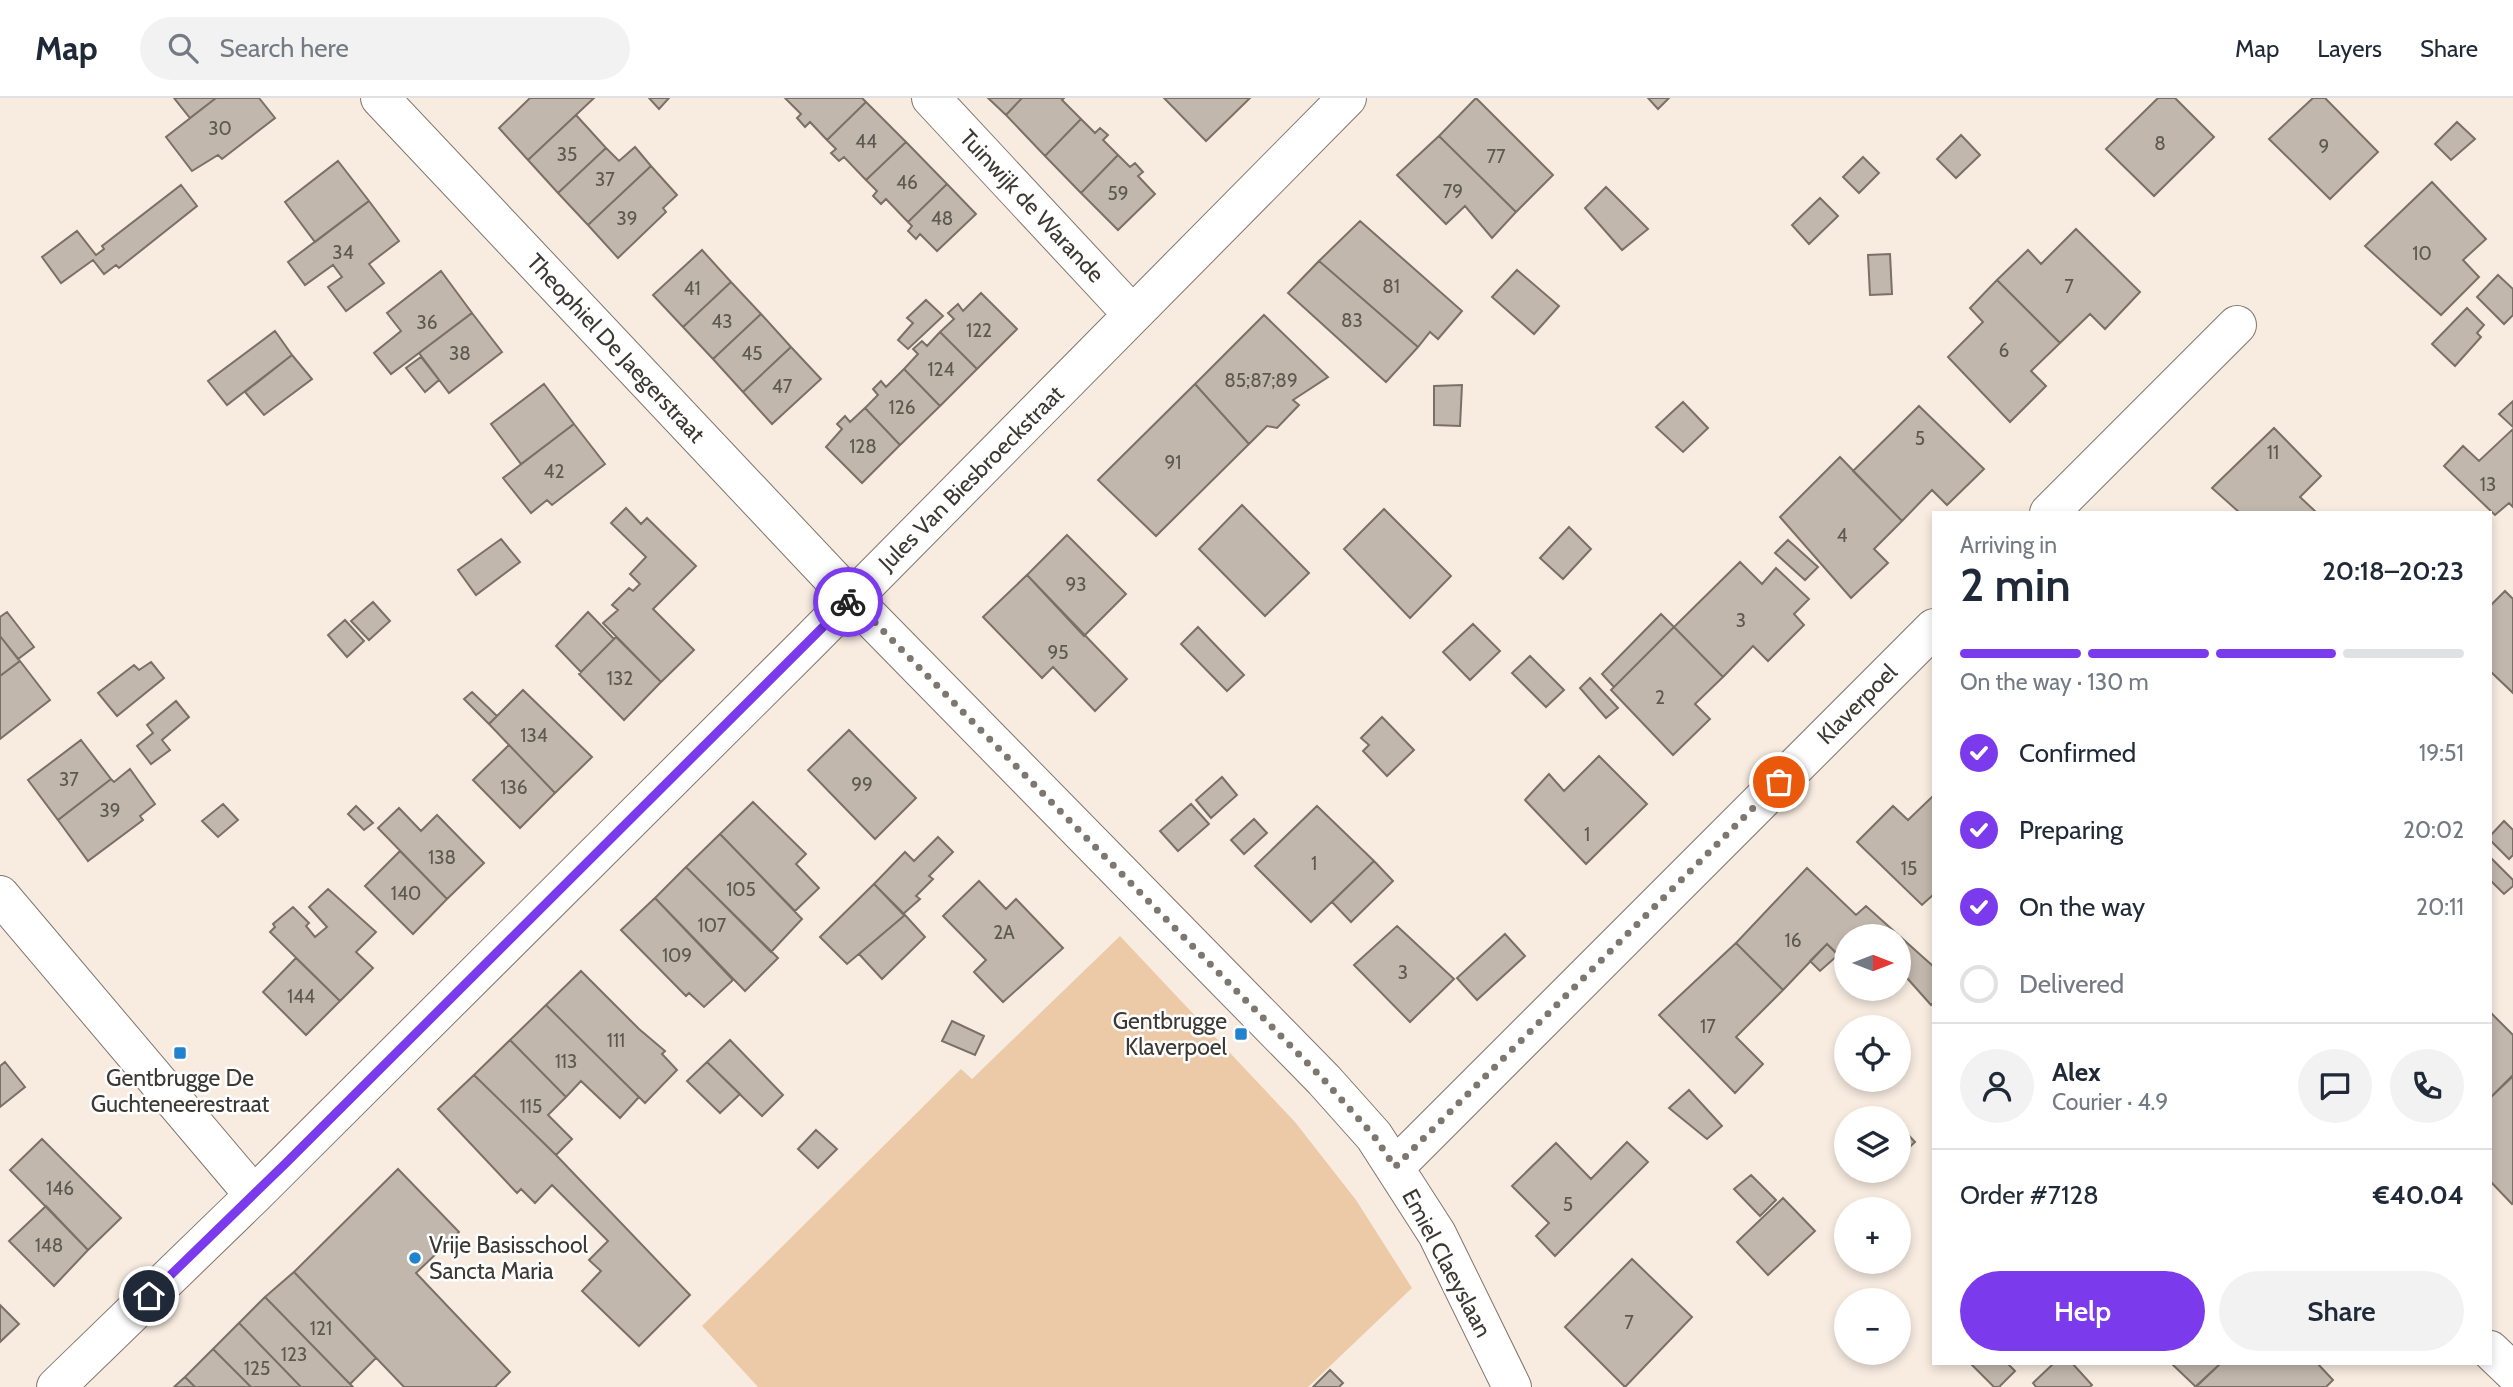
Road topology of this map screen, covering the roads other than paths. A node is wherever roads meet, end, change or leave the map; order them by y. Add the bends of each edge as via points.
1 (380, 98) edge
2 (931, 98) edge
3 (1348, 98) edge
4 (1132, 314) junction
5 (2237, 325) dead end
6 (2051, 511) edge
7 (852, 599) junction
8 (1932, 630) edge
9 (0, 895) edge
10 (1395, 1167) junction
11 (254, 1195) junction
12 (2492, 1352) edge
13 (2513, 1372) edge
14 (56, 1387) edge
15 (1512, 1387) edge

1 - 7 street, Theophiel De Jaegerstraat
2 - 4 street, Tuinwijk de Warande
3 - 4 street, Jules Van Biesbroeckstraat
4 - 7 street, Jules Van Biesbroeckstraat
5 - 6 street
7 - 10 street, Emiel Claeyslaan via 1324,1080
7 - 11 street, Jules Van Biesbroeckstraat
8 - 10 street, Klaverpoel
9 - 11 street
10 - 15 street, Emiel Claeyslaan via 1437,1234
11 - 14 street, Jules Van Biesbroeckstraat
12 - 13 street

